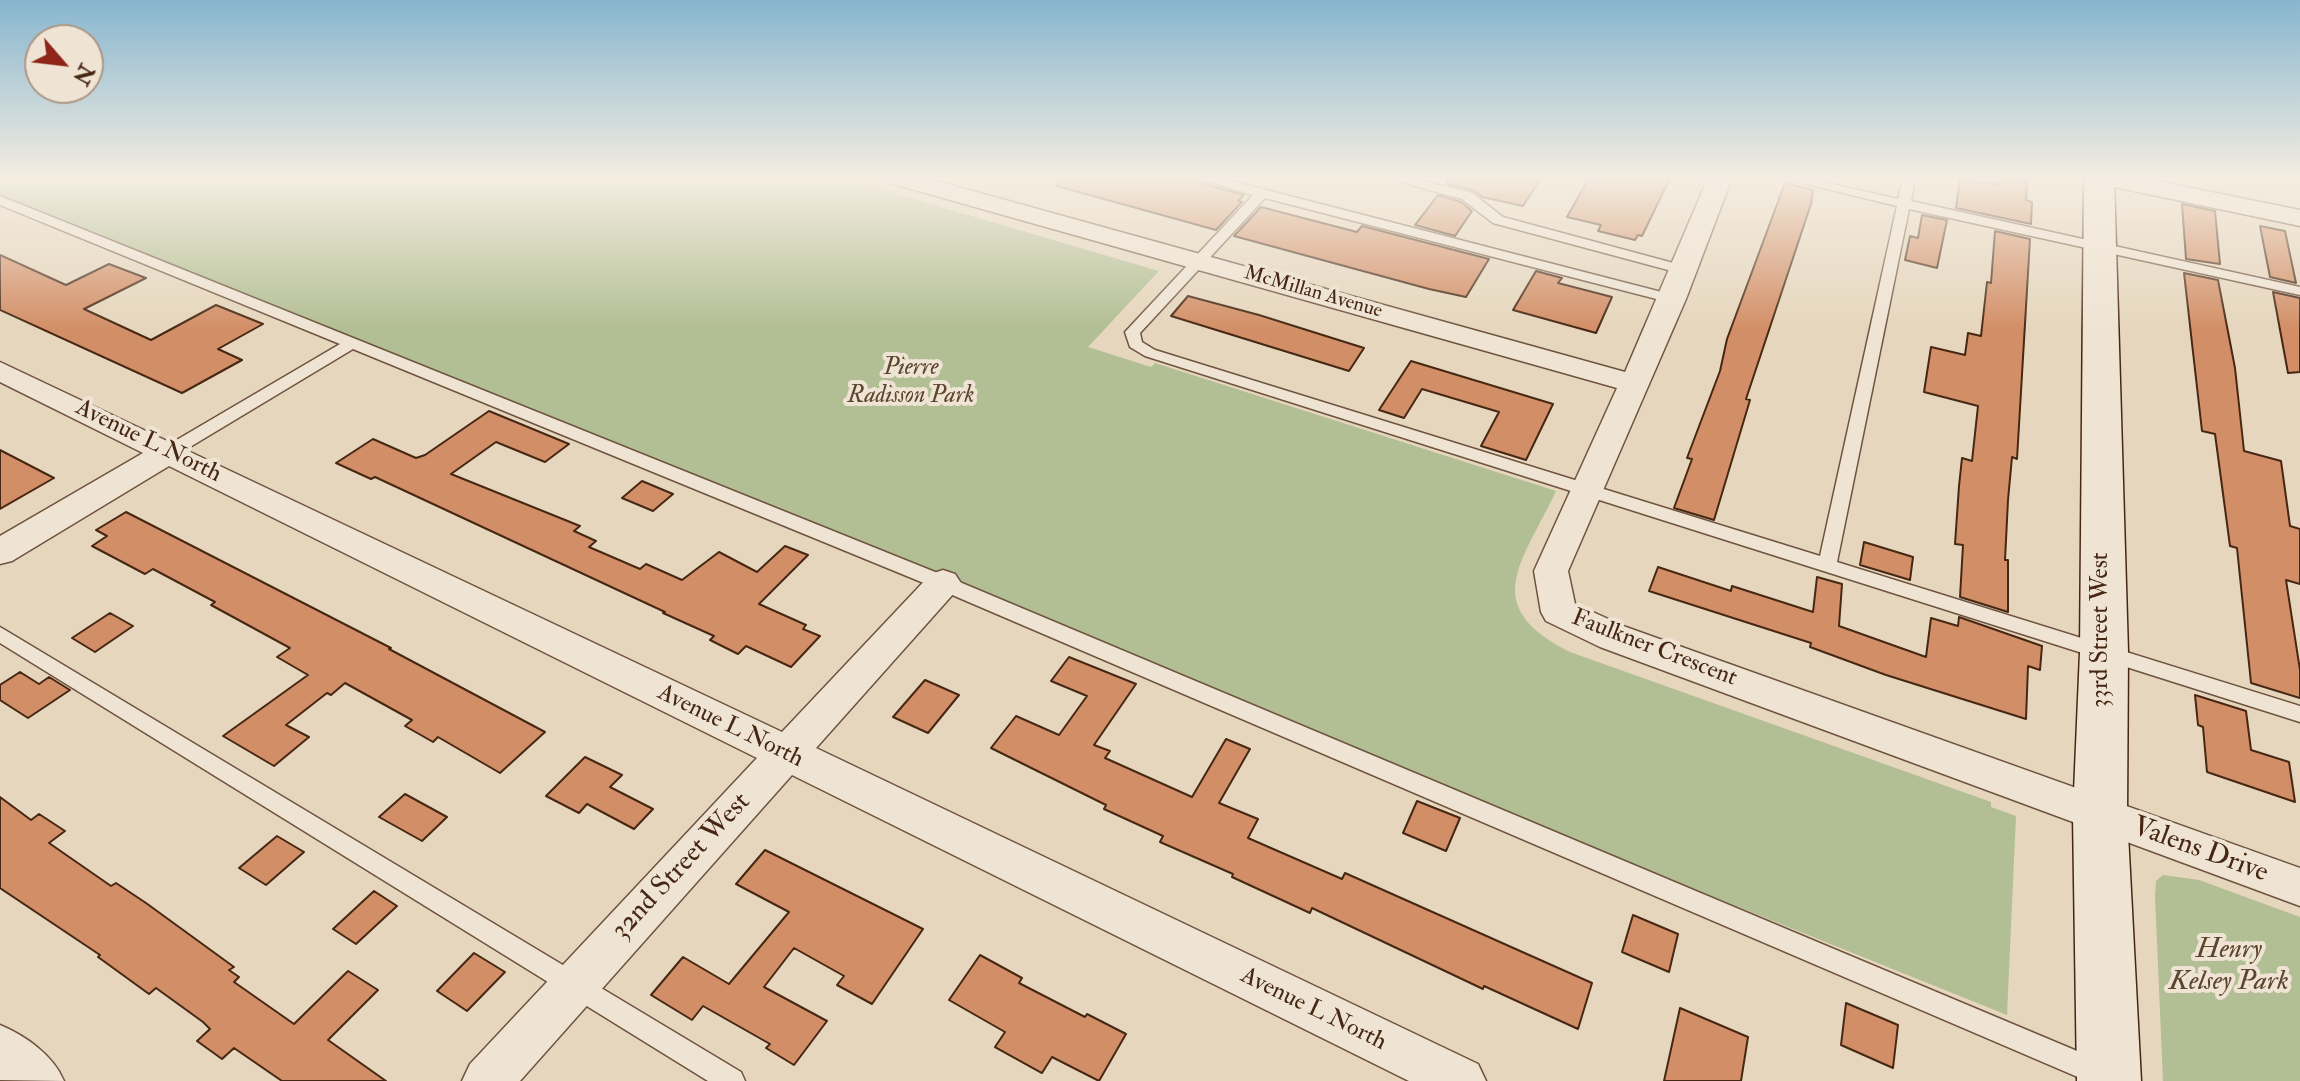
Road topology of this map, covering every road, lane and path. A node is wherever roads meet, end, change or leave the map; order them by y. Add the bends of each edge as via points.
1 (71, 228) edge
2 (1080, 228) edge
3 (1229, 228) edge
4 (1422, 228) edge
5 (1521, 228) edge
6 (1700, 228) edge
7 (1899, 228) edge
8 (2016, 228) edge
9 (2098, 228) edge
10 (2097, 246) junction
11 (1198, 261) junction
12 (1678, 285) junction
13 (2300, 291) edge
14 (354, 342) junction
15 (0, 371) edge
16 (1635, 384) junction
17 (169, 452) junction
18 (1587, 491) junction
19 (0, 552) edge
20 (1827, 565) junction
21 (943, 583) junction
22 (0, 634) edge
23 (2104, 652) junction
24 (2300, 714) edge
25 (786, 755) junction
26 (2100, 815) junction
27 (2300, 887) edge
28 (572, 986) junction
29 (0, 1049) edge
30 (2109, 1079) edge
31 (39, 1081) edge
32 (487, 1081) edge
33 (732, 1081) edge
34 (1461, 1081) edge

1 - 14 lane
2 - 11 street, McMillan Avenue
3 - 11 lane
4 - 12 lane
5 - 12 lane
6 - 12 street, Faulkner Crescent
7 - 20 lane
8 - 10 lane
9 - 10 main road, 33rd Street West
10 - 13 lane
10 - 23 main road, 33rd Street West
11 - 16 street, McMillan Avenue
11 - 18 lane via 1132,332 1141,349
12 - 16 street, Faulkner Crescent
14 - 17 lane
14 - 21 lane
15 - 17 street, Avenue L North
16 - 18 street, Faulkner Crescent
17 - 19 street
17 - 25 street, Avenue L North
18 - 20 lane
18 - 26 street, Faulkner Crescent via 1551,571 1559,612 1613,637
20 - 23 lane
21 - 25 street, 32nd Street West
21 - 30 lane
22 - 28 lane
23 - 24 lane
23 - 26 main road, 33rd Street West
25 - 28 street, 32nd Street West
25 - 34 street, Avenue L North
26 - 27 street, Valens Drive
26 - 30 main road, 33rd Street West
28 - 32 street, 32nd Street West
28 - 33 lane
29 - 31 street

